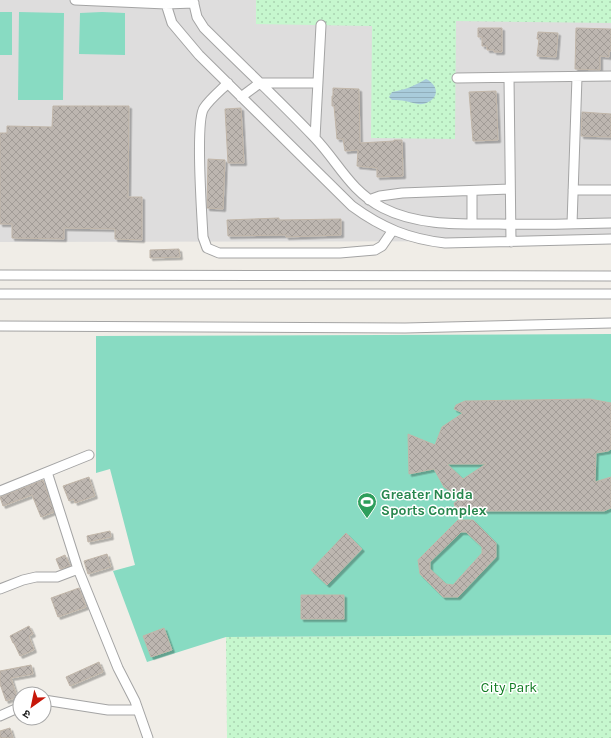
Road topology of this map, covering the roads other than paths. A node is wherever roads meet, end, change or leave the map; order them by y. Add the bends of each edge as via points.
1 (75, 0) edge
2 (166, 2) edge
3 (193, 2) edge
4 (321, 25) dead end
5 (611, 76) edge
6 (577, 77) junction
7 (457, 78) dead end
8 (509, 78) junction
9 (260, 83) junction
10 (318, 83) junction
11 (228, 84) junction
12 (241, 97) junction
13 (315, 138) junction
14 (510, 189) junction
15 (573, 190) junction
16 (611, 190) edge
17 (472, 191) junction
18 (369, 200) junction
19 (611, 223) edge
20 (472, 224) junction
21 (511, 224) junction
22 (572, 224) junction
23 (393, 230) junction
24 (611, 239) edge
25 (511, 242) junction
26 (0, 275) edge
27 (611, 276) edge
28 (0, 294) edge
29 (611, 294) edge
30 (611, 323) edge
31 (0, 326) edge
32 (89, 455) dead end
33 (46, 472) junction
34 (0, 491) edge
35 (78, 569) junction
36 (0, 589) edge
37 (52, 701) edge
38 (138, 710) junction
39 (12, 711) edge
40 (0, 716) edge
41 (148, 738) edge

1 - 2 street
2 - 3 street
2 - 11 street via 172,23
3 - 9 street via 197,17 204,28
4 - 10 street
5 - 6 street
6 - 8 street
6 - 15 street
7 - 8 street
8 - 14 street
9 - 10 street
9 - 12 street
9 - 13 street
10 - 13 street
11 - 12 street
11 - 23 street via 203,108 201,115 203,237 207,248 219,254 368,251 382,246
12 - 23 street via 352,206
13 - 18 street via 355,188
14 - 17 street
14 - 21 street
15 - 16 street
15 - 22 street
17 - 18 street via 395,193
17 - 20 street
18 - 20 street via 404,216 439,223
19 - 22 street
20 - 21 street
21 - 22 street
21 - 25 street
23 - 25 street via 425,241
24 - 25 street
26 - 27 street
28 - 29 street
30 - 31 street via 405,328
32 - 33 street
33 - 34 street
33 - 35 street
35 - 36 street via 58,577 22,580
35 - 38 street via 113,657
37 - 38 street via 108,710
38 - 41 street
39 - 40 street

